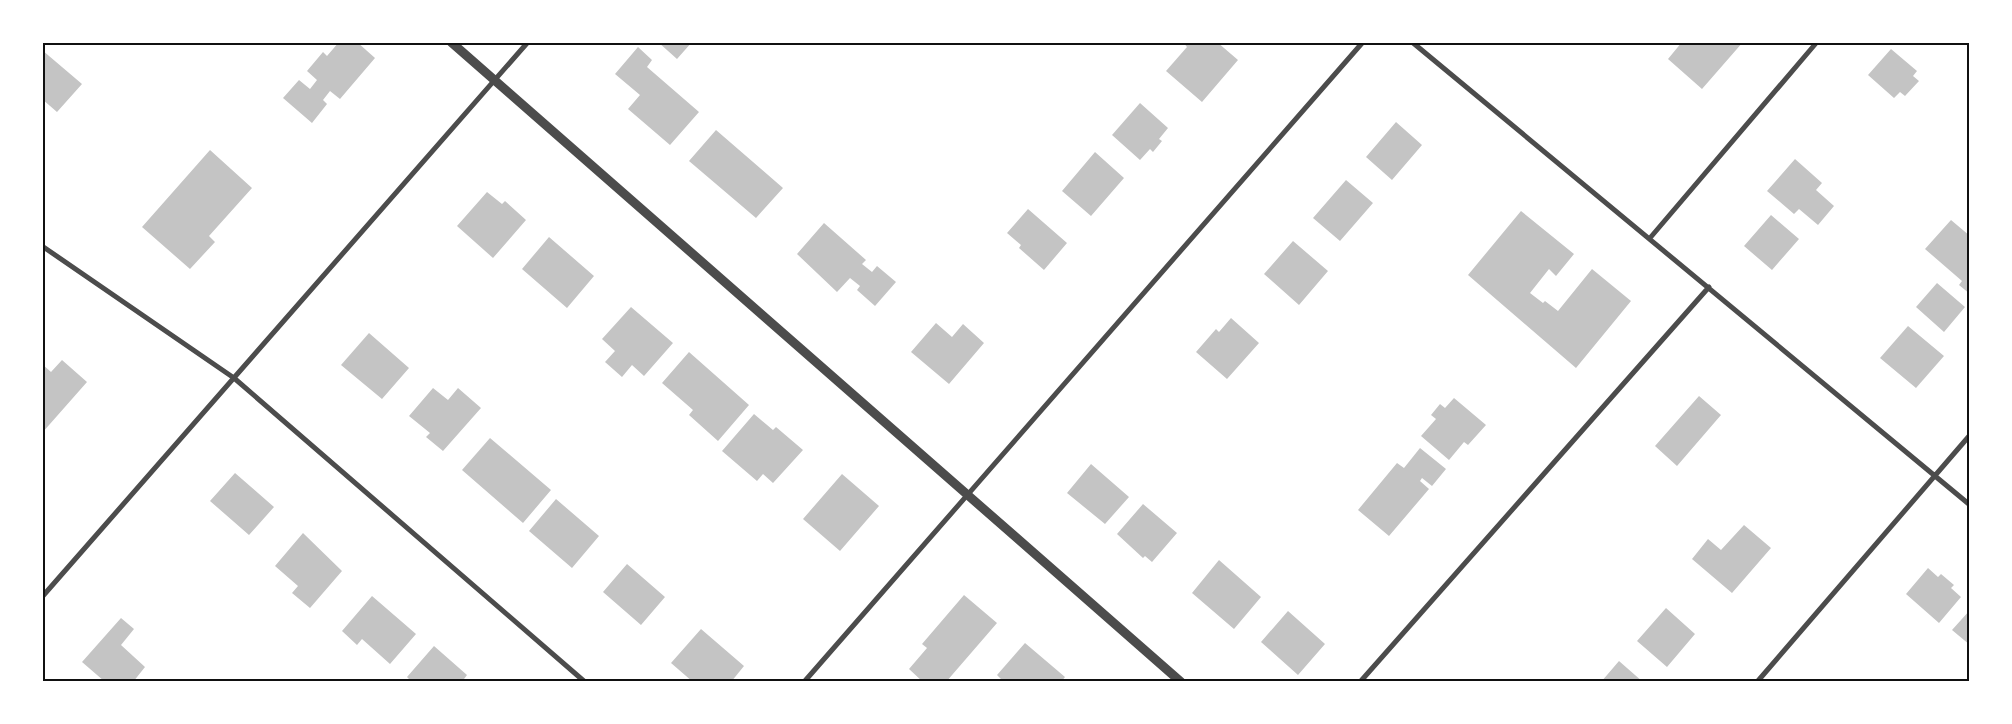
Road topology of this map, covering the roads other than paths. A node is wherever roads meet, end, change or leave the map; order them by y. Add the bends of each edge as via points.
1 (451, 42) edge
2 (528, 42) edge
3 (1363, 42) edge
4 (1412, 42) edge
5 (1817, 42) edge
6 (495, 80) junction
7 (1650, 238) junction
8 (42, 246) edge
9 (1709, 287) junction
10 (234, 378) junction
11 (1970, 435) edge
12 (1935, 475) junction
13 (968, 494) junction
14 (1970, 505) edge
15 (42, 597) edge
16 (585, 682) edge
17 (804, 682) edge
18 (1181, 682) edge
19 (1360, 682) edge
20 (1757, 682) edge

1 - 6 street
2 - 6 street
3 - 13 street
4 - 7 street
5 - 7 street
6 - 10 street
6 - 13 street
7 - 9 street
8 - 10 street
9 - 12 street
9 - 19 street
10 - 15 street
10 - 16 street
11 - 12 street
12 - 14 street
12 - 20 street
13 - 17 street
13 - 18 street

